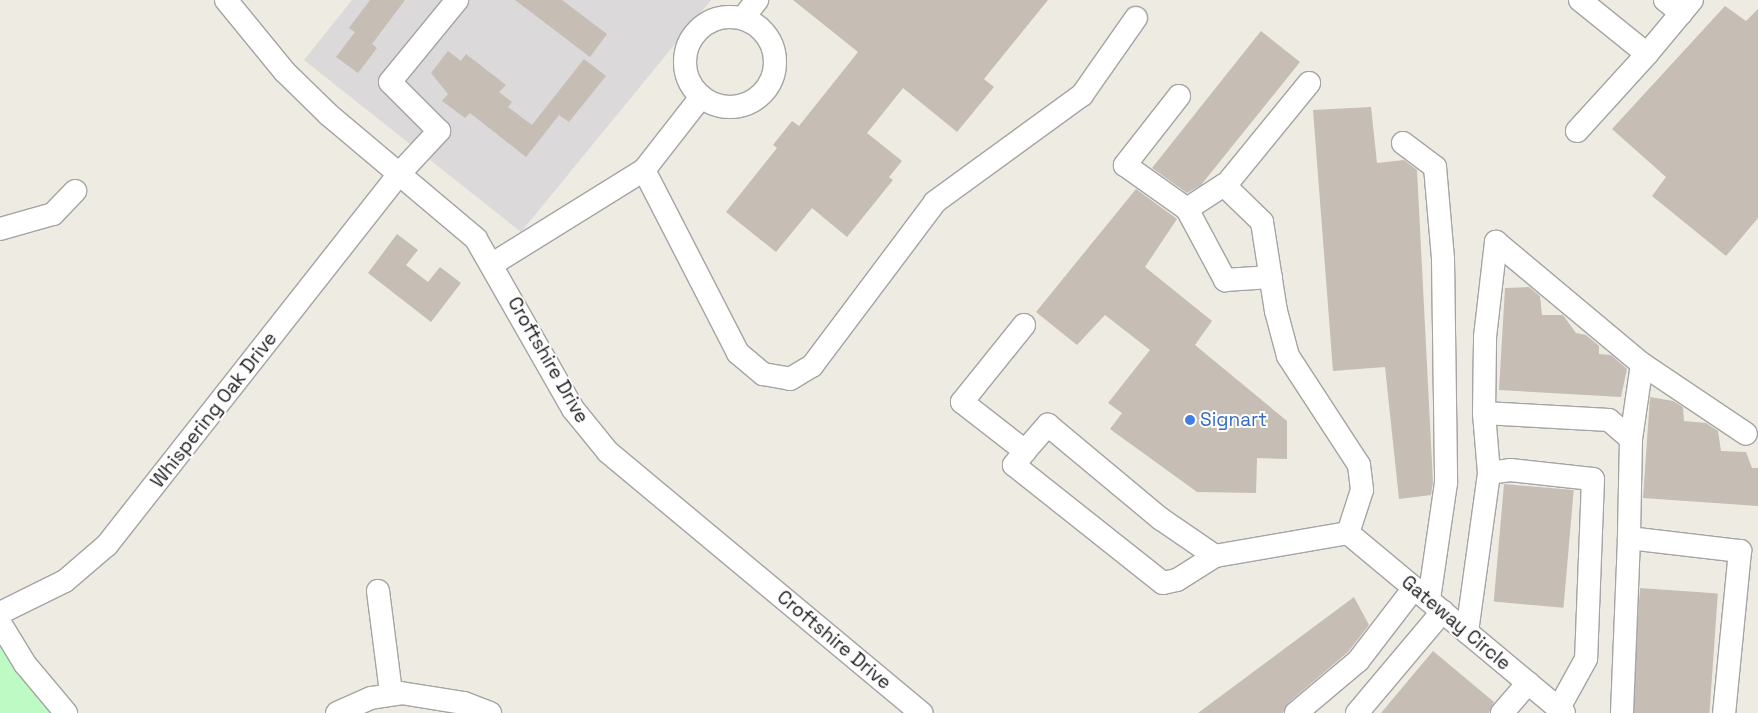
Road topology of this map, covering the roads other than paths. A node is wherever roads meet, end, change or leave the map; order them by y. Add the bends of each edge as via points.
1 (226, 0) edge
2 (457, 0) edge
3 (757, 0) edge
4 (1580, 0) edge
5 (1680, 4) edge
6 (744, 18) junction
7 (1136, 18) dead end
8 (1647, 54) junction
9 (1309, 83) dead end
10 (1179, 96) dead end
11 (701, 97) junction
12 (1577, 131) dead end
13 (1403, 143) dead end
14 (644, 170) junction
15 (399, 174) junction
16 (1225, 186) junction
17 (75, 191) dead end
18 (1186, 209) junction
19 (0, 229) edge
20 (494, 263) junction
21 (1271, 277) junction
22 (1024, 325) dead end
23 (1643, 365) junction
24 (1484, 413) junction
25 (1746, 434) dead end
26 (1631, 439) junction
27 (1020, 458) junction
28 (1489, 473) junction
29 (1348, 533) junction
30 (1630, 538) junction
31 (1215, 556) junction
32 (378, 591) dead end
33 (1428, 600) junction
34 (0, 613) edge
35 (0, 623) edge
36 (1468, 632) junction
37 (1528, 683) junction
38 (391, 693) junction
39 (1562, 711) edge
40 (66, 713) edge
41 (337, 713) edge
42 (490, 713) edge
43 (921, 713) edge
44 (1296, 713) edge
45 (1357, 713) edge
46 (1502, 713) edge
47 (1622, 713) edge
48 (1724, 713) edge

1 - 15 street, Croftshire Drive via 285,72
2 - 15 street, Whispering Oak Drive via 390,82 439,131
3 - 6 street
4 - 8 street
5 - 8 street
6 - 11 street via 713,20 690,40 685,70
6 - 11 street via 756,25 773,48 769,83 755,100 742,106 713,104
7 - 14 street via 1082,95 935,202 812,366 790,379 763,374 738,352
8 - 12 street
9 - 16 street
10 - 18 street via 1125,165
11 - 14 street
13 - 33 street via 1435,168 1443,259 1446,483
14 - 20 street
15 - 20 street, Croftshire Drive via 456,218
15 - 34 street, Whispering Oak Drive via 107,545 66,581
16 - 18 street
16 - 21 street via 1262,222
17 - 19 street via 53,214
18 - 21 street via 1225,280
20 - 43 street, Croftshire Drive via 573,410 608,452
21 - 29 street via 1288,356 1359,465 1362,490
22 - 27 street via 962,402
23 - 24 street via 1496,242 1484,337
23 - 25 street
23 - 26 street
24 - 26 street via 1609,420
24 - 28 street
26 - 30 street
27 - 31 street via 1163,583 1177,580
27 - 31 street via 1048,425 1161,519
28 - 36 street
28 - 39 street via 1510,470 1594,479 1586,659
29 - 31 street
29 - 33 street, Gateway Circle
30 - 47 street
30 - 48 street via 1740,550
32 - 38 street
33 - 36 street, Gateway Circle
33 - 44 street
33 - 45 street
35 - 40 street via 25,664
36 - 37 street, Gateway Circle
37 - 39 street, Gateway Circle
37 - 46 street
38 - 41 street
38 - 42 street via 433,696

